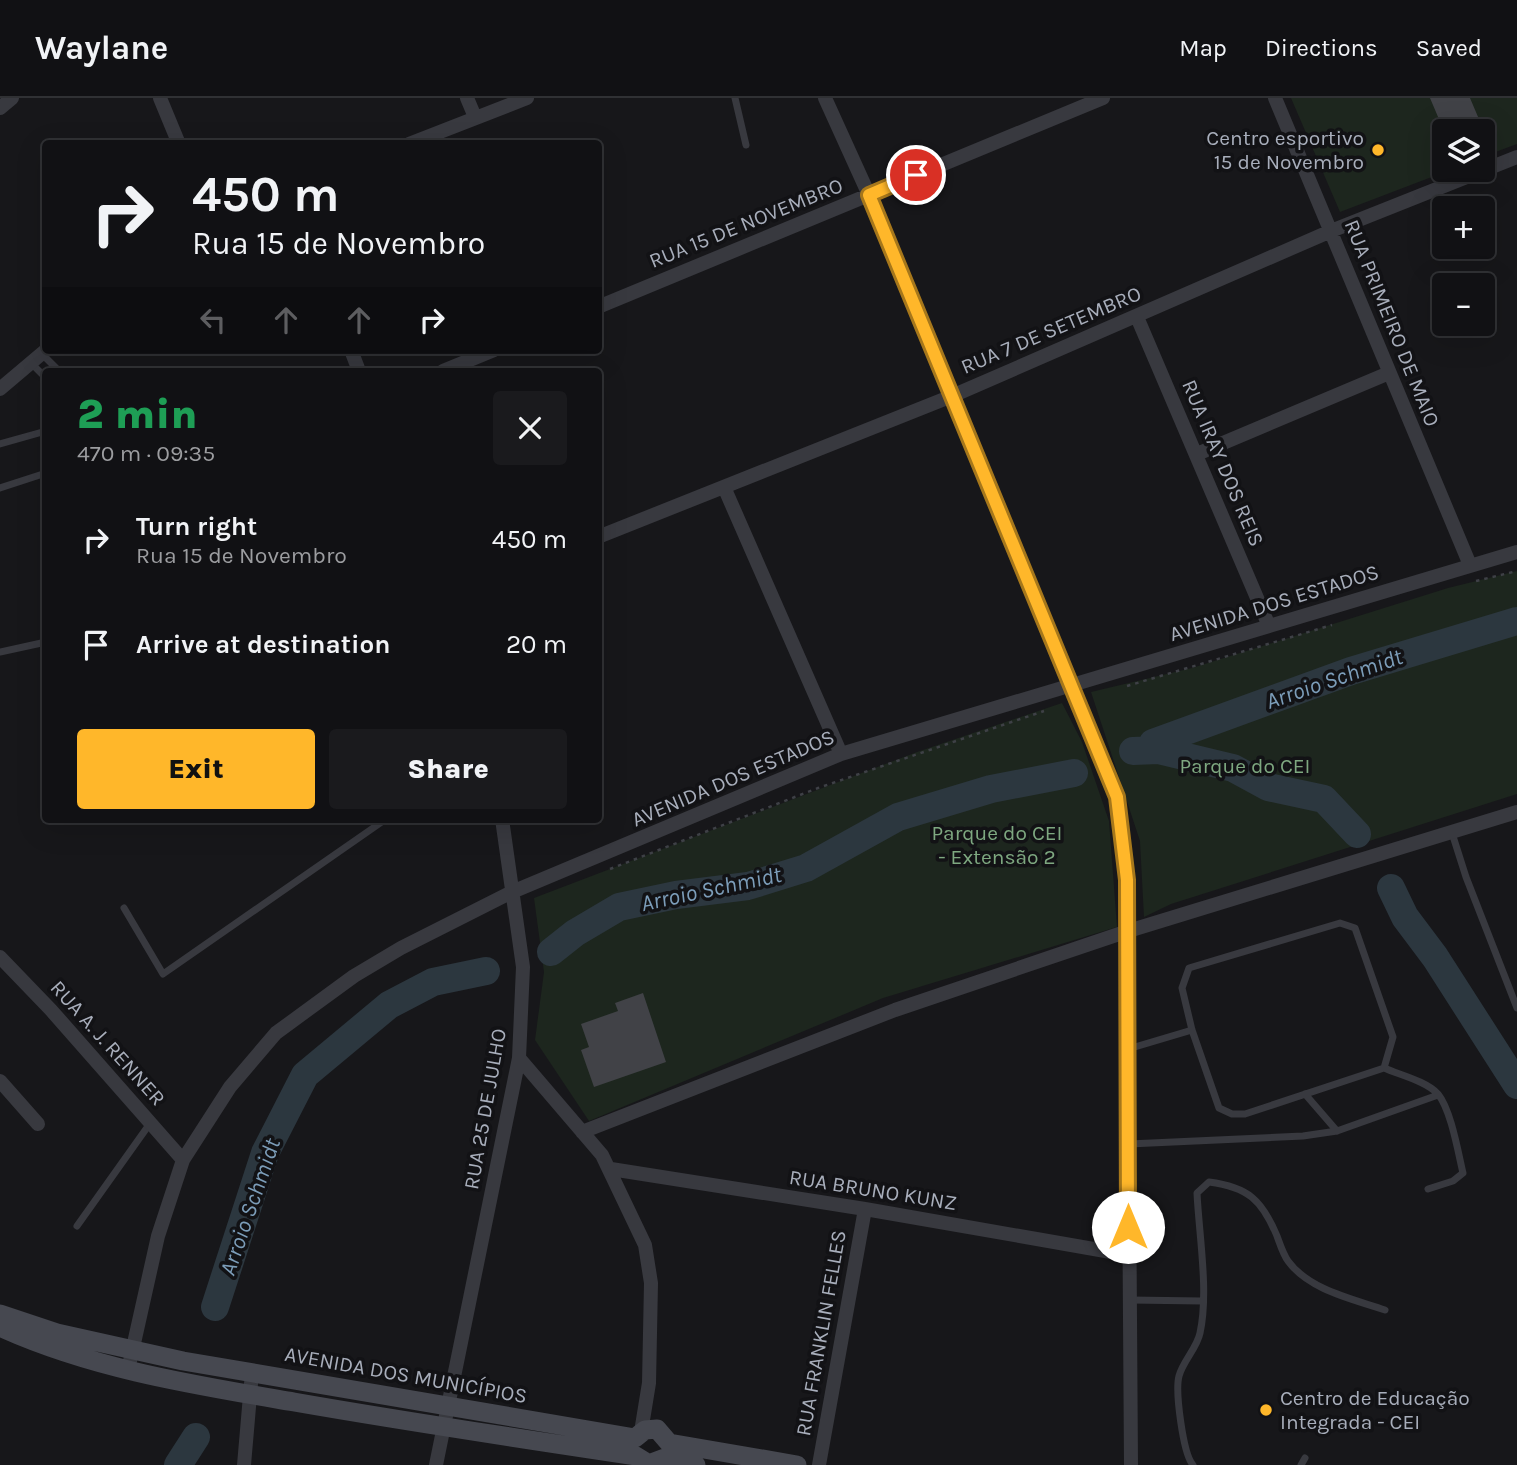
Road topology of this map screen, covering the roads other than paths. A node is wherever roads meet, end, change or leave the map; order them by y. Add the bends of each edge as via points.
1 (12, 98) edge
2 (160, 98) edge
3 (467, 98) edge
4 (527, 98) edge
5 (735, 98) edge
6 (825, 98) edge
7 (1103, 98) edge
8 (1275, 98) edge
9 (499, 103) edge
10 (0, 108) edge
11 (475, 117) junction
12 (177, 140) edge
13 (419, 140) edge
14 (746, 145) dead end
15 (1517, 158) edge
16 (869, 195) junction
17 (1331, 230) junction
18 (602, 305) edge
19 (1137, 317) junction
20 (484, 354) edge
21 (39, 355) edge
22 (55, 368) edge
23 (450, 368) edge
24 (1390, 373) junction
25 (1, 385) edge
26 (951, 396) junction
27 (42, 432) edge
28 (0, 444) edge
29 (1197, 454) junction
30 (42, 474) edge
31 (724, 487) junction
32 (0, 488) edge
33 (602, 535) edge
34 (1517, 552) edge
35 (1470, 565) junction
36 (1269, 626) junction
37 (42, 643) edge
38 (0, 652) edge
39 (1074, 693) junction
40 (841, 754) junction
41 (1517, 813) edge
42 (380, 823) edge
43 (503, 823) edge
44 (1452, 833) junction
45 (512, 892) junction
46 (124, 908) dead end
47 (1125, 932) junction
48 (0, 957) edge
49 (1517, 1008) edge
50 (1192, 1030) junction
51 (1127, 1049) junction
52 (519, 1058) junction
53 (1384, 1068) junction
54 (0, 1080) edge
55 (1305, 1094) junction
56 (1438, 1095) junction
57 (151, 1121) junction
58 (38, 1124) dead end
59 (1337, 1131) junction
60 (582, 1132) junction
61 (1128, 1144) junction
62 (183, 1160) junction
63 (611, 1170) junction
64 (1428, 1189) dead end
65 (865, 1209) junction
66 (77, 1226) dead end
67 (1128, 1255) junction
68 (1129, 1300) junction
69 (1202, 1301) junction
70 (1385, 1310) dead end
71 (0, 1314) edge
72 (0, 1327) edge
73 (133, 1350) junction
74 (128, 1370) junction
75 (252, 1372) junction
76 (249, 1394) junction
77 (448, 1404) junction
78 (443, 1428) junction
79 (650, 1451) edge
80 (244, 1465) edge
81 (436, 1465) edge
82 (696, 1465) edge
83 (797, 1465) edge
84 (819, 1465) edge
85 (1131, 1465) edge
86 (1193, 1465) edge

1 - 10 street
2 - 12 street
3 - 11 street
4 - 9 street
5 - 14 lane
6 - 16 street
7 - 16 street, RUA 15 DE NOVEMBRO
8 - 17 street, RUA PRIMEIRO DE MAIO
9 - 11 street
11 - 13 street
15 - 17 street, RUA 7 DE SETEMBRO
16 - 18 street, RUA 15 DE NOVEMBRO
16 - 26 street
17 - 19 street, RUA 7 DE SETEMBRO
17 - 24 street, RUA PRIMEIRO DE MAIO
19 - 26 street, RUA 7 DE SETEMBRO
19 - 29 street, RUA IRAY DOS REIS
20 - 23 street
21 - 22 lane
21 - 25 street
24 - 29 street
24 - 35 street, RUA PRIMEIRO DE MAIO
26 - 31 street, RUA 7 DE SETEMBRO
26 - 39 street
27 - 28 lane
29 - 36 street, RUA IRAY DOS REIS
30 - 32 lane
31 - 33 street, RUA 7 DE SETEMBRO
31 - 40 street
34 - 35 street, AVENIDA DOS ESTADOS
35 - 36 street, AVENIDA DOS ESTADOS
36 - 39 street, AVENIDA DOS ESTADOS
37 - 38 lane
39 - 40 street, AVENIDA DOS ESTADOS
39 - 47 street via 1117,797 1127,880
40 - 45 street, AVENIDA DOS ESTADOS
41 - 44 street
42 - 46 lane via 163,974
43 - 45 street, RUA 25 DE JULHO
44 - 47 street
44 - 49 lane
45 - 52 street, RUA 25 DE JULHO via 523,967
45 - 62 street, AVENIDA DOS ESTADOS via 354,976 276,1033 230,1087
47 - 51 street
47 - 60 street via 895,1010
48 - 57 street, RUA A. J. RENNER
50 - 51 lane
50 - 53 lane via 1182,988 1189,968 1348,924 1355,928 1393,1037
50 - 55 lane via 1219,1108 1245,1114
51 - 61 street
52 - 60 street
52 - 77 street, RUA 25 DE JULHO
53 - 55 lane
53 - 56 lane
54 - 58 street
55 - 59 lane
56 - 59 lane
56 - 64 lane via 1463,1172 1453,1181
57 - 62 street, RUA A. J. RENNER
57 - 66 lane
59 - 61 lane
60 - 63 street
61 - 67 street
62 - 73 street, AVENIDA DOS ESTADOS via 158,1236
63 - 65 street, RUA BRUNO KUNZ
63 - 79 street via 646,1245 651,1283
65 - 67 street, RUA BRUNO KUNZ
65 - 84 street, RUA FRANKLIN FELLES
67 - 68 street
68 - 69 lane
68 - 85 street
69 - 70 lane via 1197,1193 1209,1182 1233,1185 1255,1198 1288,1262 1320,1287
69 - 86 lane via 1200,1335 1178,1379
71 - 73 main road, AVENIDA DOS MUNICÍPIOS
72 - 74 main road, AVENIDA DOS MUNICÍPIOS
73 - 74 street, AVENIDA DOS ESTADOS
73 - 75 main road, AVENIDA DOS MUNICÍPIOS
74 - 76 main road, AVENIDA DOS MUNICÍPIOS
75 - 76 street
75 - 77 main road, AVENIDA DOS MUNICÍPIOS
76 - 78 main road, AVENIDA DOS MUNICÍPIOS
76 - 80 street
77 - 78 street, RUA 25 DE JULHO
77 - 79 main road, AVENIDA DOS MUNICÍPIOS
78 - 79 main road, AVENIDA DOS MUNICÍPIOS
78 - 81 street, RUA 25 DE JULHO
79 - 82 main road, AVENIDA DOS MUNICÍPIOS
79 - 83 main road, AVENIDA DOS MUNICÍPIOS

